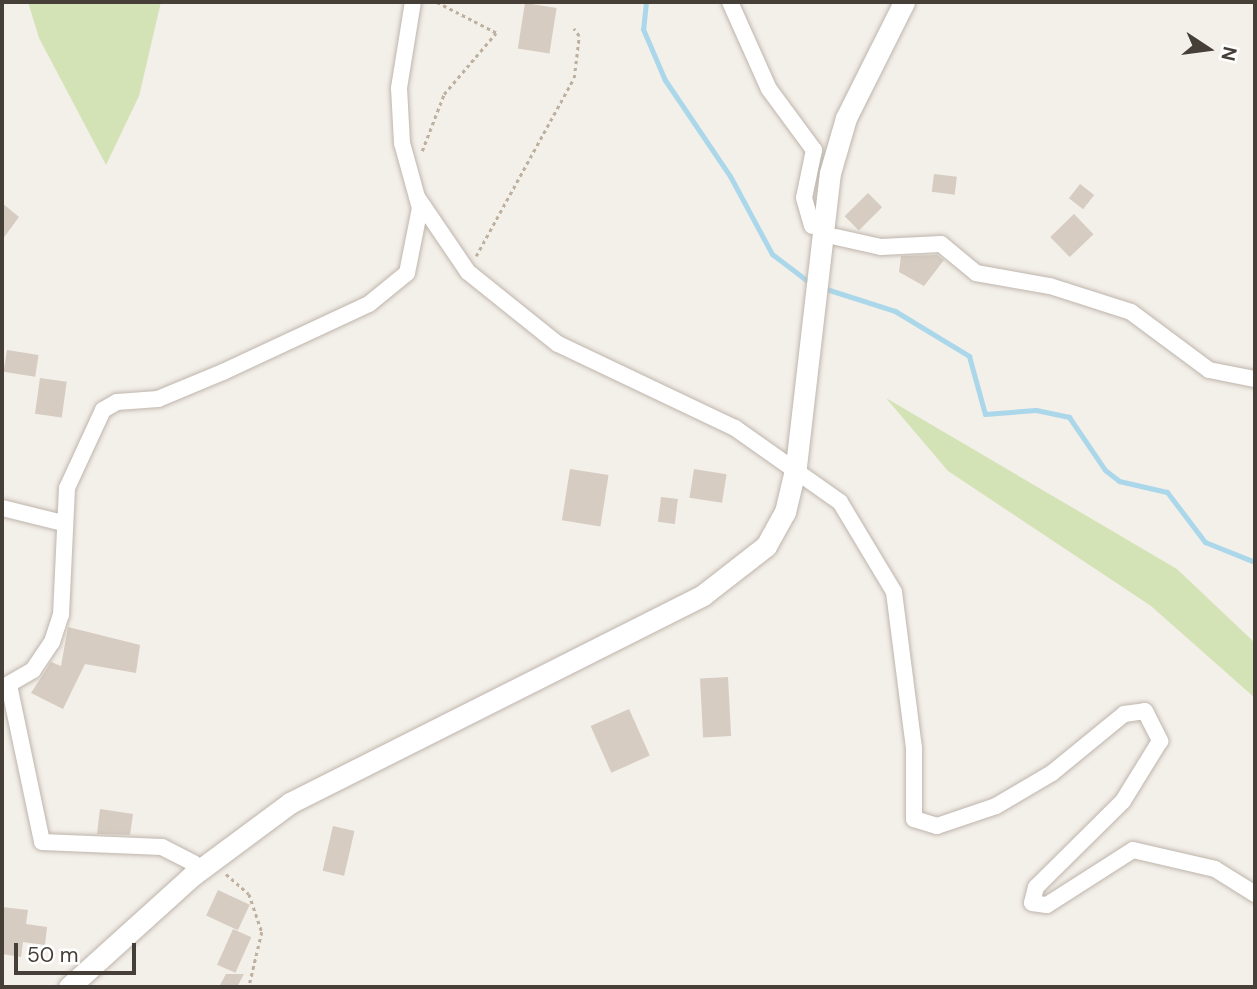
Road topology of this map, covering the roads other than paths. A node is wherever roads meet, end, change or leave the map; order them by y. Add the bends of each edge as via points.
1 (413, 2) edge
2 (730, 2) edge
3 (904, 2) edge
4 (417, 197) junction
5 (823, 231) junction
6 (1255, 379) edge
7 (797, 461) junction
8 (2, 508) edge
9 (63, 523) junction
10 (5, 687) edge
11 (194, 863) road end
12 (1255, 894) edge
13 (69, 987) edge

1 - 4 street via 398,108
2 - 5 street via 769,89 814,150 804,198
3 - 5 street via 846,118
4 - 7 street via 468,272 586,362 685,401
4 - 9 street via 416,251 391,289 158,399 117,402 103,410 71,475
5 - 6 street via 881,247 942,244 976,273 1050,286 1131,312 1209,370
5 - 7 street
7 - 12 street via 840,502 894,592 914,748 914,819 937,826 996,806 1052,773 1124,715 1145,711 1160,741 1123,801 1036,887 1032,903 1047,905 1132,850 1215,869
7 - 13 street via 772,537 733,576 290,803 193,875
8 - 9 street
9 - 10 street via 58,626 44,658
10 - 11 street via 42,842 162,847

